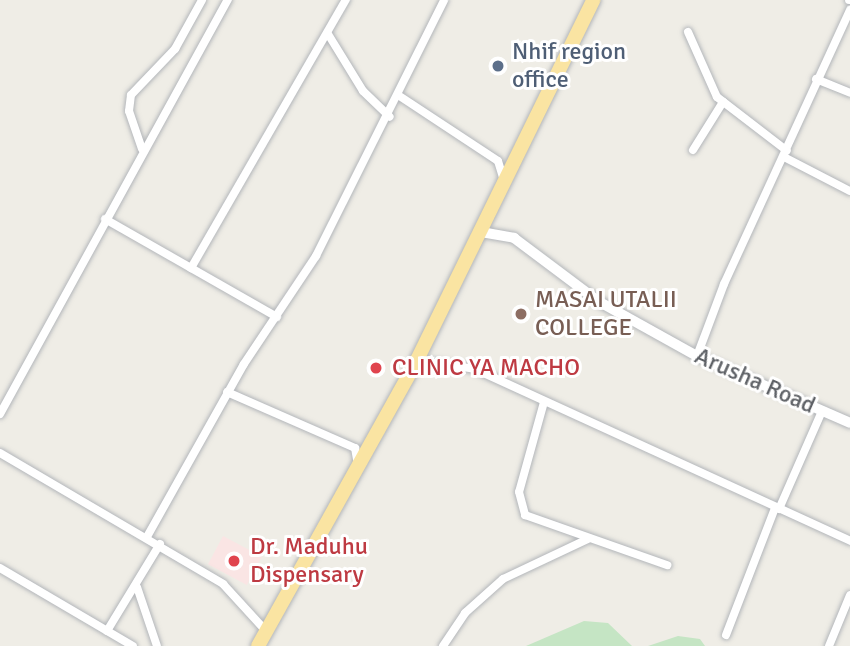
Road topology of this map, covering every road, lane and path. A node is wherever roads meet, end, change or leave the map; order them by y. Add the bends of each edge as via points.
1 (202, 0) edge
2 (228, 0) edge
3 (346, 0) edge
4 (444, 0) edge
5 (593, 0) edge
6 (850, 10) edge
7 (688, 32) dead end
8 (328, 34) junction
9 (816, 79) junction
10 (850, 93) edge
11 (401, 97) junction
12 (723, 102) junction
13 (390, 117) junction
14 (142, 149) junction
15 (693, 150) dead end
16 (785, 154) junction
17 (505, 183) junction
18 (850, 191) edge
19 (105, 219) junction
20 (481, 232) junction
21 (191, 268) junction
22 (277, 317) junction
23 (698, 356) junction
24 (417, 360) junction
25 (228, 392) junction
26 (544, 402) junction
27 (822, 411) junction
28 (0, 414) edge
29 (850, 423) edge
30 (0, 453) edge
31 (358, 468) junction
32 (777, 509) junction
33 (148, 536) junction
34 (588, 539) junction
35 (850, 541) edge
36 (160, 544) junction
37 (667, 565) dead end
38 (0, 568) edge
39 (137, 587) junction
40 (850, 595) edge
41 (107, 631) junction
42 (267, 632) junction
43 (726, 635) dead end
44 (133, 646) edge
45 (157, 646) edge
46 (258, 646) edge
47 (443, 646) edge
48 (829, 646) edge

1 - 14 street via 174,49 131,95 129,111
2 - 14 street
3 - 8 street
4 - 11 street
5 - 17 highway
6 - 9 street
7 - 12 street
8 - 13 street via 363,91
8 - 21 street via 280,105
9 - 10 street
9 - 16 street
11 - 13 street
11 - 17 street via 498,161
12 - 15 street
12 - 16 street
13 - 22 street
14 - 19 street
16 - 18 street
16 - 23 street
17 - 20 highway
19 - 21 street
19 - 28 street via 37,356
20 - 23 main road, Arusha Road via 514,239 598,301
20 - 24 highway
21 - 22 street
22 - 25 street
23 - 27 main road, Arusha Road
24 - 26 street via 475,369
24 - 31 highway
25 - 31 street via 355,449
25 - 33 street
26 - 32 street
26 - 34 street via 520,508
27 - 29 main road, Arusha Road
27 - 32 street
30 - 33 street
31 - 42 highway
32 - 35 street
32 - 43 street
33 - 36 street
34 - 37 street
34 - 47 street via 503,579 465,613
36 - 39 street
36 - 42 street via 223,584
38 - 41 street
39 - 41 street
39 - 45 street
40 - 48 street
41 - 44 street
42 - 46 highway

